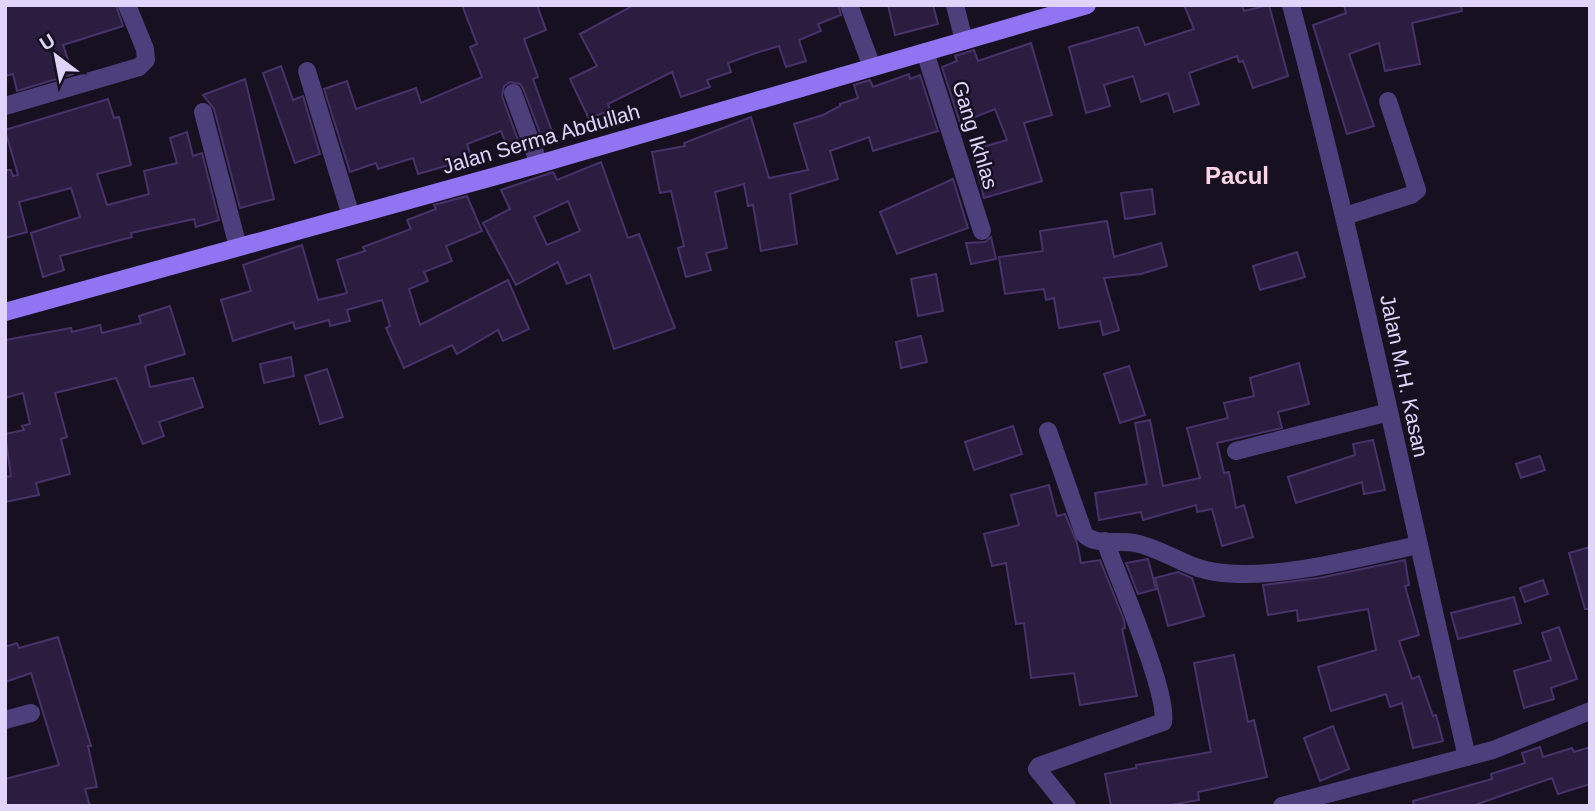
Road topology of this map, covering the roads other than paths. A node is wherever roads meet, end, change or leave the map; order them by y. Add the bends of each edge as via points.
1 (127, 5) edge
2 (849, 5) edge
3 (955, 5) edge
4 (1087, 5) edge
5 (1291, 5) edge
6 (964, 41) junction
7 (925, 52) junction
8 (872, 67) junction
9 (306, 71) dead end
10 (513, 93) dead end
11 (1388, 101) dead end
12 (5, 106) edge
13 (203, 112) dead end
14 (539, 164) junction
15 (351, 216) junction
16 (1345, 216) junction
17 (982, 231) dead end
18 (238, 247) junction
19 (5, 312) edge
20 (1389, 412) junction
21 (1048, 431) dead end
22 (1236, 451) dead end
23 (1105, 541) junction
24 (1418, 545) junction
25 (1590, 711) edge
26 (31, 713) dead end
27 (5, 720) edge
28 (1467, 757) junction
29 (1067, 806) edge
30 (1282, 806) edge

1 - 12 street via 145,50 139,67
2 - 8 street
3 - 6 street
4 - 6 main road, Jalan Serma Abdullah
5 - 16 street, Jalan M.H. Kasan
6 - 7 main road, Jalan Serma Abdullah
7 - 8 main road, Jalan Serma Abdullah
7 - 17 street, Gang Ikhlas
8 - 14 main road, Jalan Serma Abdullah
9 - 15 street
10 - 14 street
11 - 16 street via 1417,190
13 - 18 street
14 - 15 main road, Jalan Serma Abdullah
15 - 18 main road, Jalan Serma Abdullah
16 - 20 street, Jalan M.H. Kasan
18 - 19 main road, Jalan Serma Abdullah
20 - 22 street
20 - 24 street, Jalan M.H. Kasan
21 - 23 street via 1084,534
23 - 24 street via 1133,542 1188,565 1242,574 1321,566
23 - 29 street via 1158,686 1163,722 1039,766
24 - 28 street, Jalan M.H. Kasan
25 - 28 street via 1520,741
26 - 27 street
28 - 30 street

